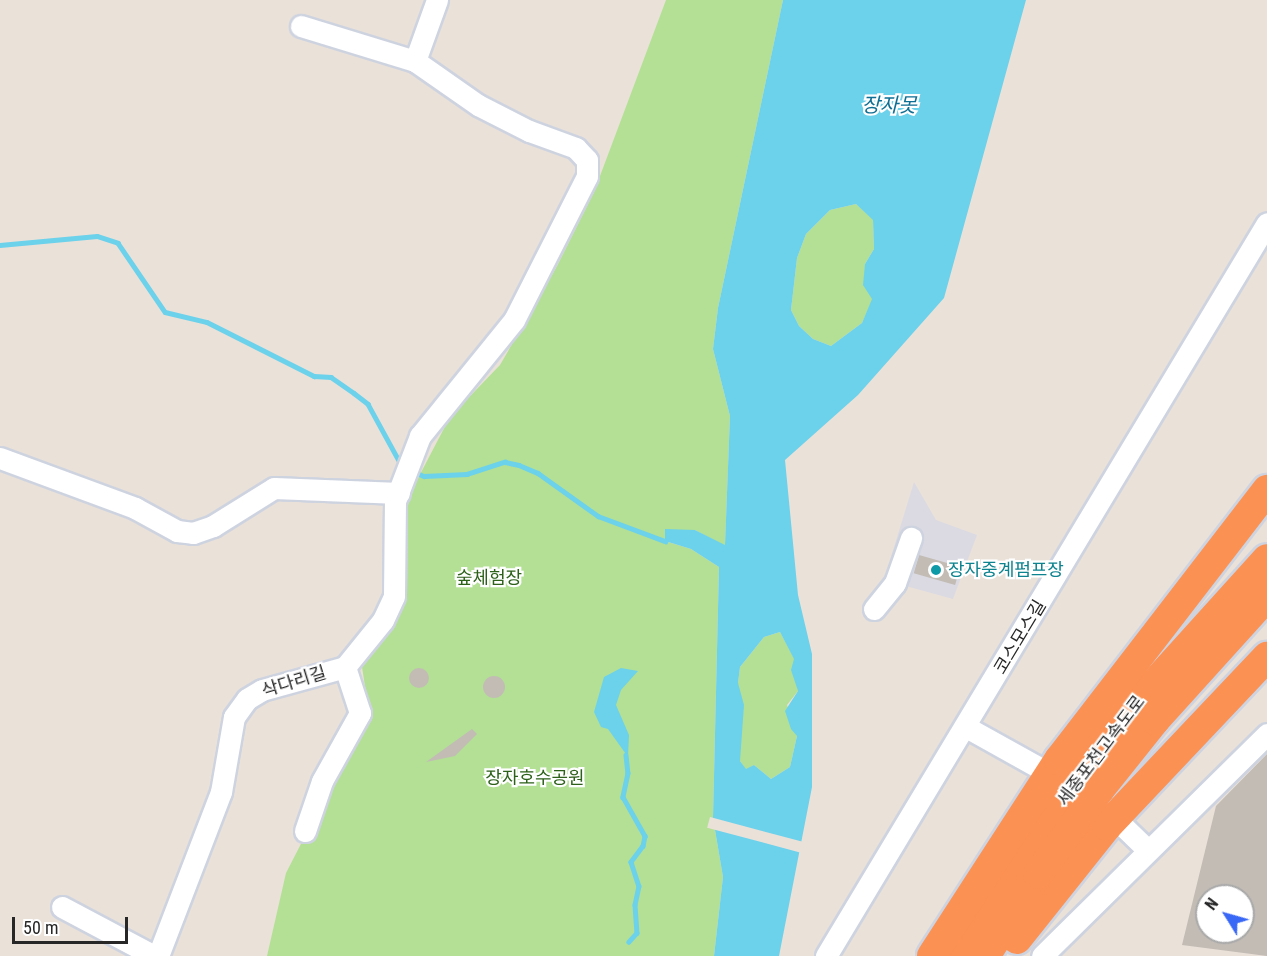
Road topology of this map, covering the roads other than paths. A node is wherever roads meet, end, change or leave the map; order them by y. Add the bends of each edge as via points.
1 (437, 0) edge
2 (301, 26) dead end
3 (415, 61) junction
4 (1267, 224) edge
5 (0, 458) edge
6 (400, 489) junction
7 (1267, 490) edge
8 (911, 538) dead end
9 (1267, 559) edge
10 (1267, 596) edge
11 (874, 609) dead end
12 (1267, 657) edge
13 (345, 667) junction
14 (966, 727) junction
15 (1267, 734) edge
16 (1036, 766) dead end
17 (1125, 828) dead end
18 (306, 831) dead end
19 (1148, 850) junction
20 (62, 907) dead end
21 (154, 956) edge
22 (158, 956) edge
23 (826, 956) edge
24 (932, 956) edge
25 (953, 956) edge
26 (985, 956) edge
27 (1004, 956) edge
28 (1042, 956) edge

1 - 3 street
2 - 3 street, 삭다리길
3 - 6 street, 삭다리길 via 478,105 529,131 576,148 586,160 587,176 514,320 420,436
4 - 14 street, 코스모스길
5 - 6 street via 135,508 177,531 193,533 213,526 274,488
6 - 13 street, 삭다리길 via 394,596 384,620
7 - 24 highway via 1059,760
8 - 11 street via 895,583
9 - 25 highway, 세종포천고속도로 via 1118,724
10 - 26 highway, 세종포천고속도로 via 1155,720 1100,789
12 - 27 highway via 1107,825
13 - 18 street via 360,713 322,781
13 - 22 street, 삭다리길 via 262,690 247,699 234,717 220,792
14 - 16 street
14 - 23 street, 코스모스길
15 - 19 street
17 - 19 street
19 - 28 street
20 - 21 street

